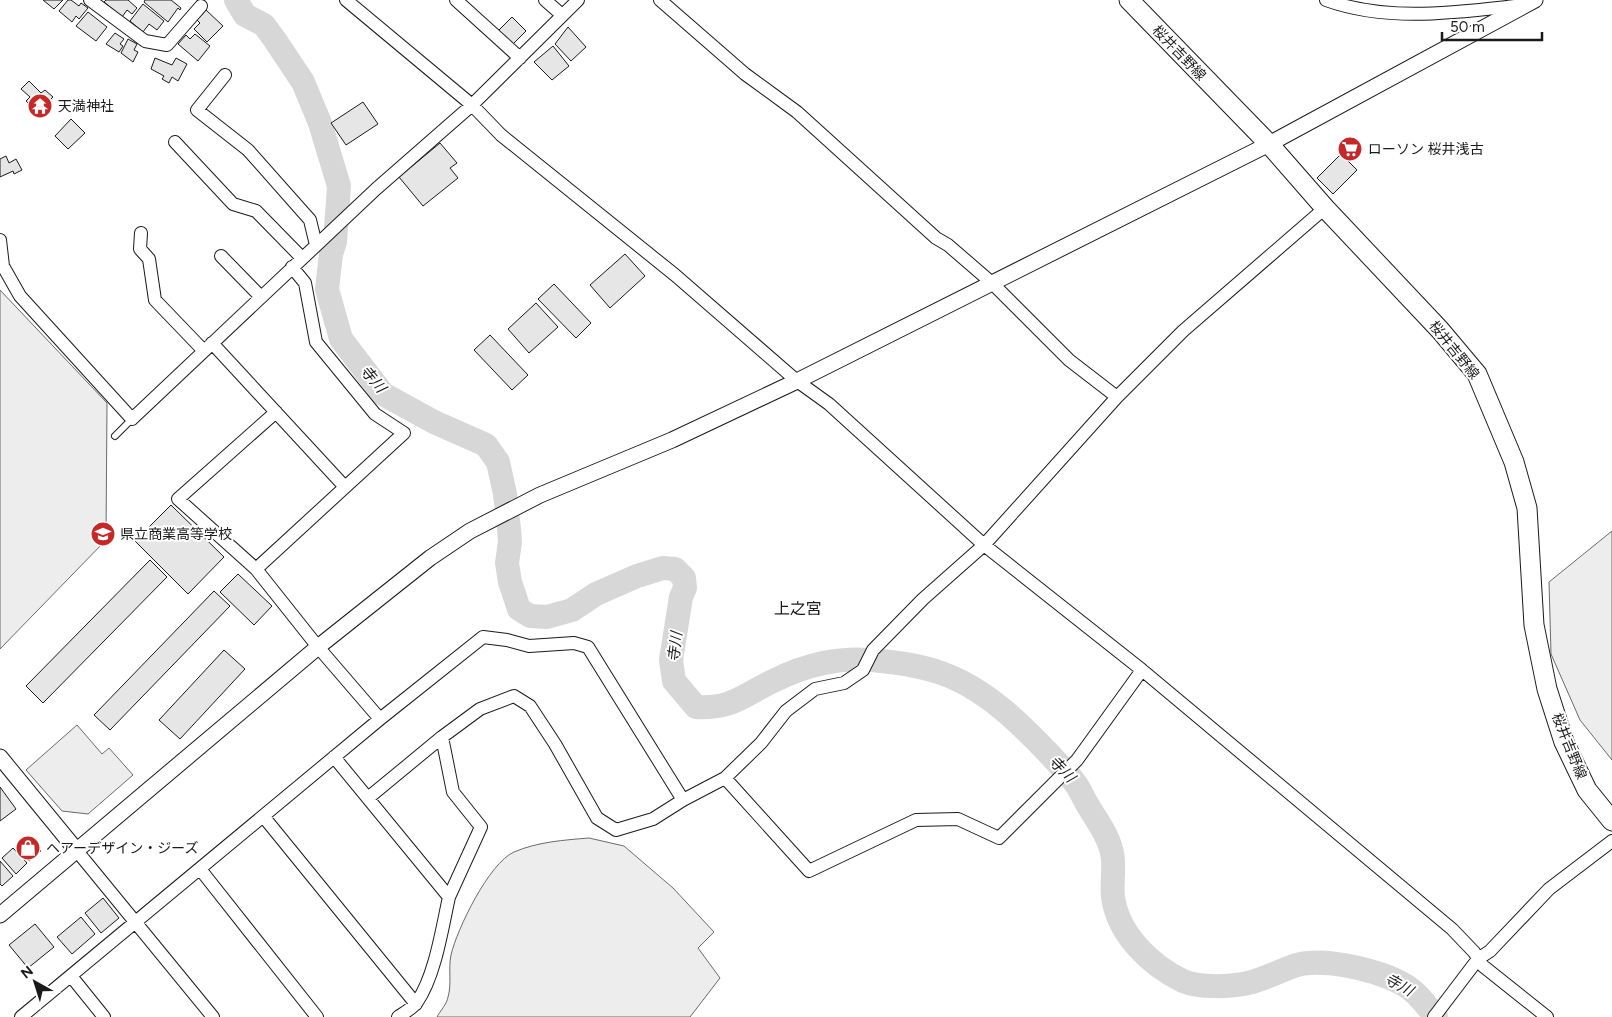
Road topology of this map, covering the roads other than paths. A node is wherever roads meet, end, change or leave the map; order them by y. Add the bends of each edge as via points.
1 (90, 0) edge
2 (346, 0) edge
3 (456, 0) edge
4 (545, 0) edge
5 (578, 0) edge
6 (660, 0) edge
7 (1129, 0) edge
8 (1326, 0) edge
9 (1532, 2) edge
10 (201, 6) dead end
11 (562, 15) junction
12 (520, 58) junction
13 (225, 75) dead end
14 (472, 105) junction
15 (175, 142) dead end
16 (1268, 144) junction
17 (1325, 208) junction
18 (141, 233) dead end
19 (0, 240) edge
20 (316, 245) junction
21 (221, 256) dead end
22 (302, 258) junction
23 (1, 266) edge
24 (292, 267) junction
25 (992, 283) junction
26 (261, 297) junction
27 (208, 347) junction
28 (797, 381) junction
29 (1117, 396) junction
30 (276, 412) junction
31 (132, 419) junction
32 (115, 436) dead end
33 (345, 487) junction
34 (984, 545) junction
35 (256, 569) junction
36 (318, 647) junction
37 (1142, 670) junction
38 (380, 719) junction
39 (442, 736) junction
40 (0, 756) edge
41 (334, 757) junction
42 (725, 778) junction
43 (368, 798) junction
44 (683, 800) junction
45 (263, 816) junction
46 (1612, 821) edge
47 (1612, 841) edge
48 (77, 851) junction
49 (200, 869) junction
50 (449, 897) junction
51 (0, 915) edge
52 (135, 922) junction
53 (1478, 959) junction
54 (71, 976) junction
55 (416, 1004) junction
56 (21, 1017) edge
57 (104, 1017) edge
58 (213, 1017) edge
59 (317, 1017) edge
60 (398, 1017) edge
61 (1434, 1017) edge
62 (1547, 1017) edge

1 - 10 street via 145,41 167,45
2 - 14 street
3 - 12 street
4 - 11 street
5 - 11 street
6 - 25 street via 745,74 797,112 922,226
7 - 16 main road, 桜井吉野線
8 - 9 street via 1344,6 1403,14 1464,12
9 - 16 street
11 - 12 street
12 - 14 street
13 - 20 street via 197,110 248,150 310,220
14 - 20 street
14 - 28 street via 501,135 675,275
15 - 22 street via 233,204 256,211
16 - 17 main road, 桜井吉野線
16 - 25 street
17 - 29 street via 1183,332
17 - 46 main road, 桜井吉野線 via 1477,374 1514,462 1526,508 1534,625 1547,689 1564,742 1587,790
18 - 27 street via 140,249 148,259 155,300
19 - 23 street
20 - 22 street
21 - 26 street
22 - 24 street
23 - 31 street via 20,296
24 - 26 street
24 - 33 street via 305,283 316,342 375,414 404,433
25 - 28 street
25 - 29 street via 1069,360
26 - 27 street
27 - 30 street
27 - 31 street
28 - 34 street via 829,404
28 - 36 street via 672,440 540,495 470,531 430,558
29 - 34 street
30 - 33 street
30 - 35 street via 178,499
31 - 32 lane
33 - 35 street
34 - 37 street
34 - 42 street via 923,599 873,650 863,670 844,683 815,689 786,711 761,743
35 - 36 street
36 - 38 street
36 - 48 street
37 - 42 street via 1077,760 999,838 958,820 916,820 809,871
37 - 53 street via 1452,929
38 - 41 street
38 - 44 street via 483,637 529,646 574,643 588,647
39 - 43 street
39 - 44 street via 480,709 514,696 530,706 597,818 616,830 653,819
39 - 50 street via 453,792 481,827
40 - 48 street
41 - 43 street
41 - 45 street
42 - 44 street
43 - 50 street
45 - 49 street
45 - 55 street
47 - 53 street via 1549,889 1490,951
48 - 51 street
48 - 52 street
49 - 52 street
49 - 59 street
50 - 55 street via 428,980
52 - 54 street
52 - 58 street
53 - 61 street
53 - 62 street
54 - 56 street
54 - 57 street
55 - 60 street

